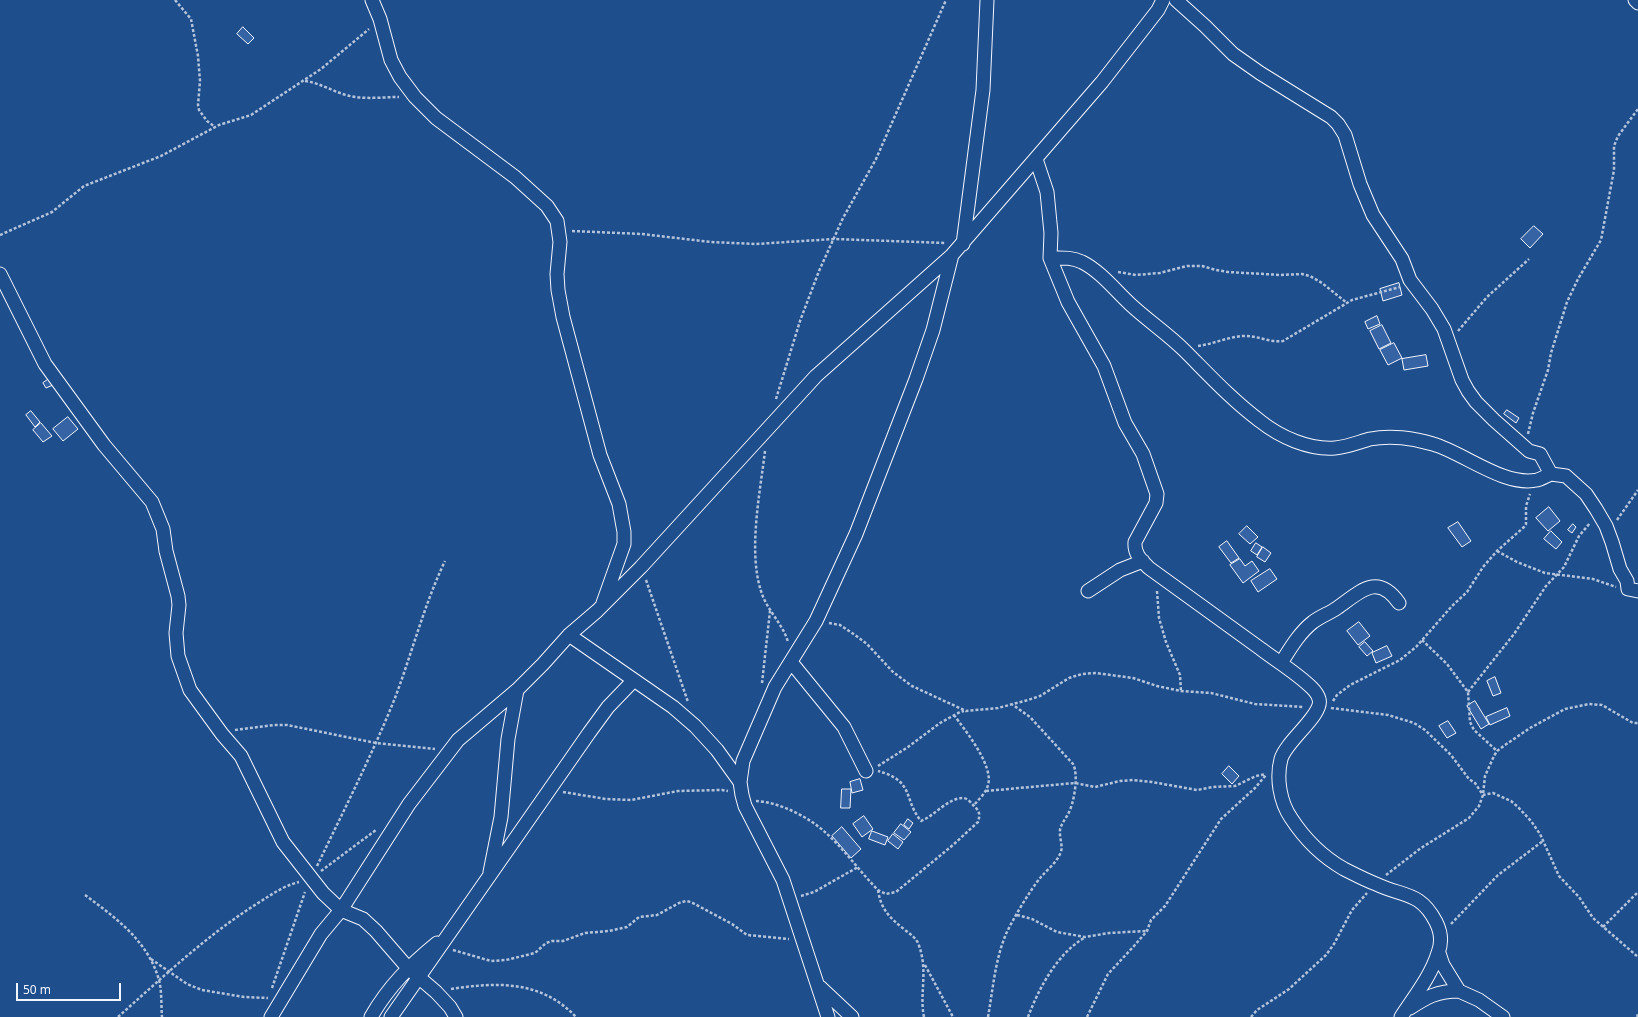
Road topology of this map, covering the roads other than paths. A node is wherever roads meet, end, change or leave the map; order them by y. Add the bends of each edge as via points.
1 (372, 0) edge
2 (987, 0) edge
3 (1163, 0) edge
4 (1176, 0) edge
5 (1635, 0) edge
6 (1638, 3) edge
7 (1036, 159) junction
8 (963, 244) junction
9 (952, 255) junction
10 (1050, 258) junction
11 (0, 274) edge
12 (1550, 474) junction
13 (1143, 561) junction
14 (1633, 590) edge
15 (1088, 591) dead end
16 (1399, 603) dead end
17 (602, 605) junction
18 (569, 635) junction
19 (792, 661) junction
20 (1280, 663) junction
21 (634, 680) junction
22 (517, 690) junction
23 (866, 771) dead end
24 (742, 792) junction
25 (489, 877) junction
26 (341, 910) junction
27 (450, 931) junction
28 (1439, 953) junction
29 (408, 968) junction
30 (418, 978) junction
31 (819, 987) junction
32 (1459, 991) junction
33 (438, 993) junction
34 (404, 999) junction
35 (1403, 1014) edge
36 (271, 1017) edge
37 (371, 1017) edge
38 (391, 1017) edge
39 (402, 1017) edge
40 (456, 1017) edge
41 (828, 1017) edge
42 (852, 1017) edge
43 (1503, 1017) edge

1 - 17 street via 391,60 400,77 420,102 436,118 497,162 534,194 557,221 560,242 557,274 563,317 600,455 619,504 624,532 624,544
2 - 8 street via 983,90
3 - 7 street via 1111,70
4 - 12 street via 1233,54 1338,124 1373,215 1449,340 1468,392 1494,420 1529,450 1540,454
5 - 6 street
7 - 8 street
7 - 10 street via 1047,192
8 - 9 street
9 - 17 street via 816,376 641,567
9 - 19 street via 933,330 914,386 856,534 816,620
10 - 12 street via 1069,257 1092,268 1181,348 1222,389 1280,435 1307,444 1335,448 1371,439 1408,439 1451,450 1494,474 1523,481 1537,480
10 - 13 street via 1068,302 1104,366 1125,423 1142,454 1157,494 1156,503 1135,542 1135,550
11 - 26 street via 45,364 104,445 152,502 158,515 178,596 178,656 190,690 241,756 283,842 311,879
12 - 14 street via 1566,476 1586,494 1608,532 1620,569
13 - 15 street via 1120,570
13 - 20 street via 1149,568
16 - 20 street via 1384,588 1375,586 1360,591 1307,627
17 - 18 street
18 - 21 street
18 - 22 street
19 - 23 street via 844,727
19 - 24 street via 775,687 743,761
20 - 28 street via 1315,691 1320,700 1316,715 1297,734 1281,758 1280,782 1283,803 1290,817 1314,846 1342,868 1376,885 1407,894 1428,908 1438,926
21 - 24 street via 695,726 717,750
21 - 25 street via 608,707
22 - 25 street via 508,739 501,817
22 - 26 street via 458,740 409,804
24 - 31 street via 783,880
25 - 27 street
26 - 29 street via 363,919
26 - 36 street via 321,934
27 - 29 street
27 - 30 street
28 - 32 street via 1446,971
28 - 35 street via 1424,983
29 - 30 street
29 - 37 street via 387,991
30 - 33 street
30 - 34 street
31 - 41 street
31 - 42 street
32 - 35 street via 1428,996
32 - 43 street via 1479,1000
33 - 34 street via 421,992
33 - 40 street
34 - 38 street
34 - 39 street

